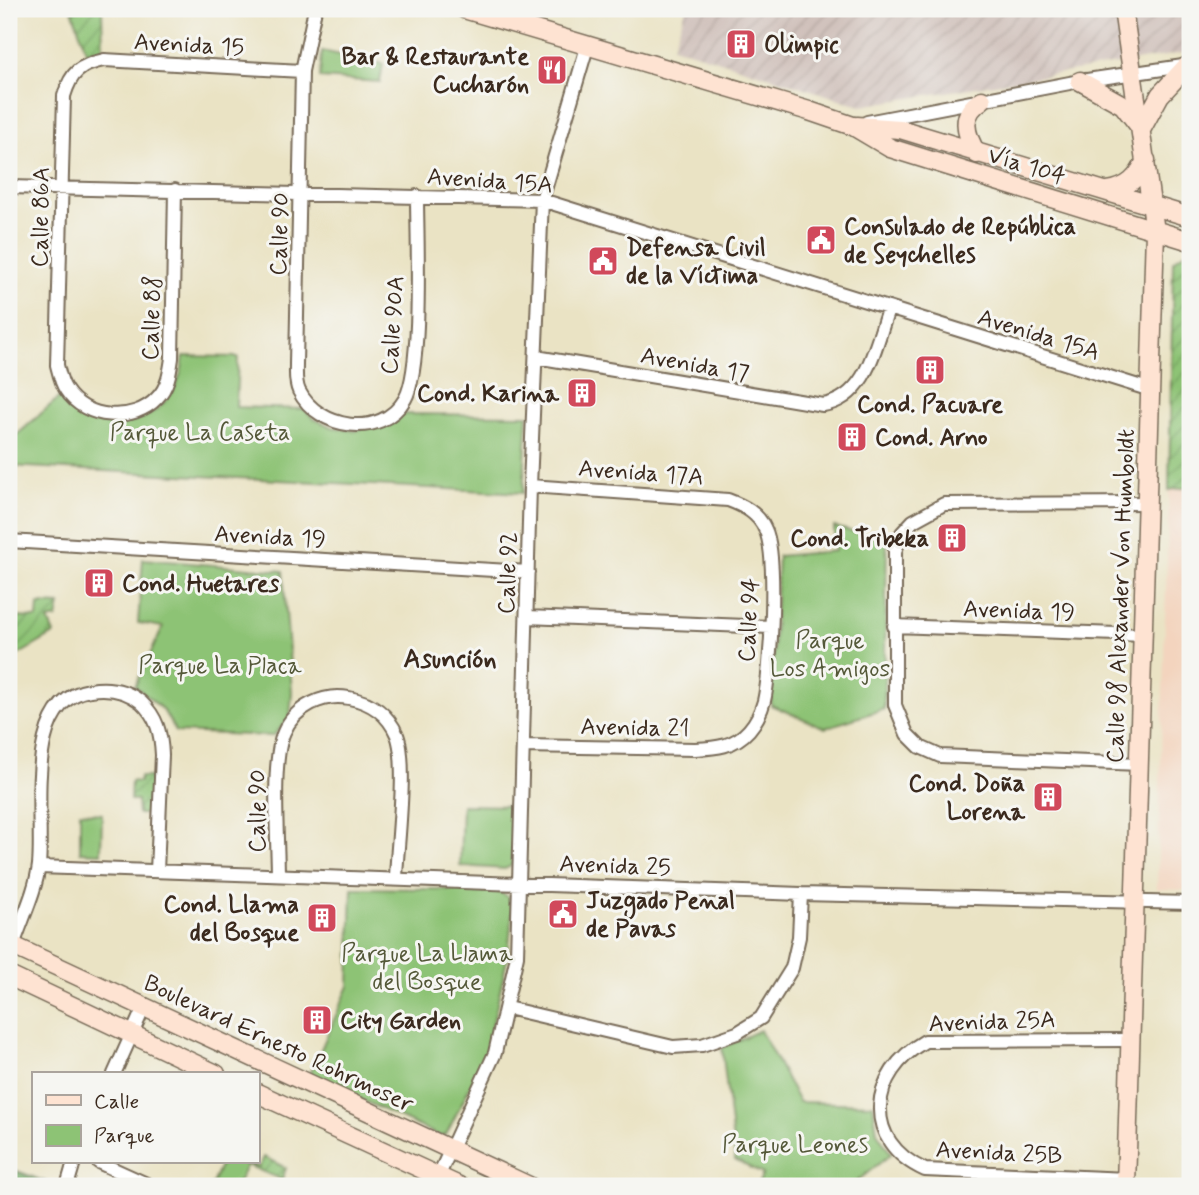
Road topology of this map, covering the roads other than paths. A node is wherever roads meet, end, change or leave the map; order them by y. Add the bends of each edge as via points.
1 (314, 9) edge
2 (464, 9) edge
3 (1123, 9) edge
4 (587, 47) junction
5 (1189, 66) edge
6 (76, 71) joint
7 (302, 71) junction
8 (1134, 74) junction
9 (1080, 81) junction
10 (982, 100) junction
11 (853, 126) junction
12 (1141, 130) junction
13 (977, 154) junction
14 (1146, 160) junction
15 (9, 187) edge
16 (62, 188) junction
17 (175, 190) junction
18 (1107, 191) junction
19 (302, 192) junction
20 (417, 196) junction
21 (542, 200) junction
22 (1154, 206) junction
23 (1190, 217) edge
24 (1155, 231) junction
25 (1190, 242) edge
26 (888, 310) junction
27 (536, 357) junction
28 (1151, 390) junction
29 (117, 416) joint
30 (356, 426) joint
31 (530, 486) junction
32 (1149, 503) junction
33 (747, 508) joint
34 (9, 541) edge
35 (528, 572) junction
36 (527, 617) junction
37 (894, 626) junction
38 (770, 627) junction
39 (1144, 635) junction
40 (743, 736) joint
41 (523, 746) junction
42 (1140, 764) junction
43 (39, 867) junction
44 (157, 871) junction
45 (278, 875) junction
46 (396, 878) junction
47 (520, 882) junction
48 (801, 894) junction
49 (1136, 902) junction
50 (1190, 903) edge
51 (11, 945) edge
52 (9, 976) edge
53 (144, 1007) junction
54 (507, 1008) junction
55 (132, 1035) junction
56 (1131, 1040) junction
57 (115, 1072) edge
58 (212, 1072) edge
59 (881, 1093) joint
60 (259, 1094) edge
61 (452, 1150) junction
62 (73, 1164) edge
63 (102, 1164) edge
64 (438, 1177) junction
65 (500, 1180) edge
66 (1126, 1183) edge
67 (66, 1186) edge
68 (151, 1186) edge
69 (459, 1186) edge
70 (529, 1186) edge

1 - 7 street, Calle 90
2 - 4 main road, Vía 104
3 - 8 main road, Calle 98 Alexander Von Humboldt
4 - 11 main road, Vía 104
4 - 21 street, Calle 92
5 - 8 street
5 - 12 main road via 1160,95
6 - 7 street, Avenida 15 via 104,60
6 - 16 street, Calle 86A via 64,96
7 - 19 street, Calle 90
8 - 9 street
8 - 12 main road, Calle 98 Alexander Von Humboldt
9 - 10 street
9 - 12 main road via 1123,105
10 - 11 street
10 - 13 main road via 972,107 965,124
11 - 13 main road, Vía 104 via 900,129
11 - 24 main road, Vía 104 via 890,148
12 - 14 main road, Calle 98 Alexander Von Humboldt
13 - 18 main road, Vía 104
14 - 18 main road via 1133,181
14 - 22 main road, Calle 98 Alexander Von Humboldt
15 - 16 street, Avenida 15A
16 - 17 street, Avenida 15A
16 - 29 street, Calle 86A via 57,365 65,389 76,401 94,412
17 - 19 street, Avenida 15A
17 - 29 street, Calle 88 via 168,381 159,397 145,408
18 - 22 main road, Vía 104
19 - 20 street, Avenida 15A
19 - 30 street, Calle 90 via 297,388 308,406 326,420
20 - 21 street, Avenida 15A
20 - 30 street, Calle 90A via 415,363 405,399 386,417
21 - 26 street, Avenida 15A
21 - 27 street, Calle 92
22 - 23 main road, Vía 104
22 - 24 main road, Calle 98 Alexander Von Humboldt
24 - 25 main road, Vía 104
24 - 28 main road, Calle 98 Alexander Von Humboldt
26 - 27 street, Avenida 17 via 864,374 846,397 830,404 804,404
26 - 28 street, Avenida 15A
27 - 31 street, Calle 92
28 - 32 main road, Calle 98 Alexander Von Humboldt
31 - 33 street, Avenida 17A via 720,499
31 - 35 street, Calle 92
32 - 37 street via 958,502 936,506 907,526 895,551
32 - 39 main road, Calle 98 Alexander Von Humboldt
33 - 38 street, Calle 94 via 758,518 770,542
34 - 35 street, Avenida 19
35 - 36 street, Calle 92
36 - 38 street
36 - 41 street, Calle 92
37 - 39 street, Avenida 19
37 - 42 street via 895,705 901,726 920,747 952,758
38 - 40 street, Calle 94 via 764,699 756,722
39 - 42 main road, Calle 98 Alexander Von Humboldt
40 - 41 street, Avenida 21 via 722,748
41 - 47 street, Calle 92
42 - 49 main road, Calle 98 Alexander Von Humboldt
43 - 44 street, Avenida 25
43 - 44 street via 47,724 68,699 104,688 136,699 156,721 161,737
43 - 51 street
44 - 45 street, Avenida 25
45 - 46 street, Avenida 25
45 - 46 street, Calle 90 via 279,755 284,733 295,715 315,701 338,695 365,701 384,714 397,736 401,759
46 - 47 street, Avenida 25
47 - 48 street, Avenida 25
47 - 54 street, Calle 92 via 517,956
48 - 49 street, Avenida 25
48 - 54 street via 792,968 761,1018 737,1034 702,1045 673,1047
49 - 50 street, Avenida 25
49 - 56 main road, Calle 98 Alexander Von Humboldt
51 - 53 main road, Boulevard Ernesto Rohrmoser
52 - 55 main road
53 - 55 street
53 - 61 main road, Boulevard Ernesto Rohrmoser
54 - 61 street, Calle 92 via 495,1053
55 - 57 street
55 - 58 main road
56 - 59 street, Avenida 25A via 925,1041 899,1059
56 - 66 main road, Calle 98 Alexander Von Humboldt
59 - 66 street, Avenida 25B via 878,1107 884,1131 905,1161 925,1170
60 - 64 main road
61 - 64 street, Calle 92
61 - 65 main road, Boulevard Ernesto Rohrmoser
62 - 67 street
63 - 68 street
64 - 69 main road
65 - 70 main road, Boulevard Ernesto Rohrmoser

